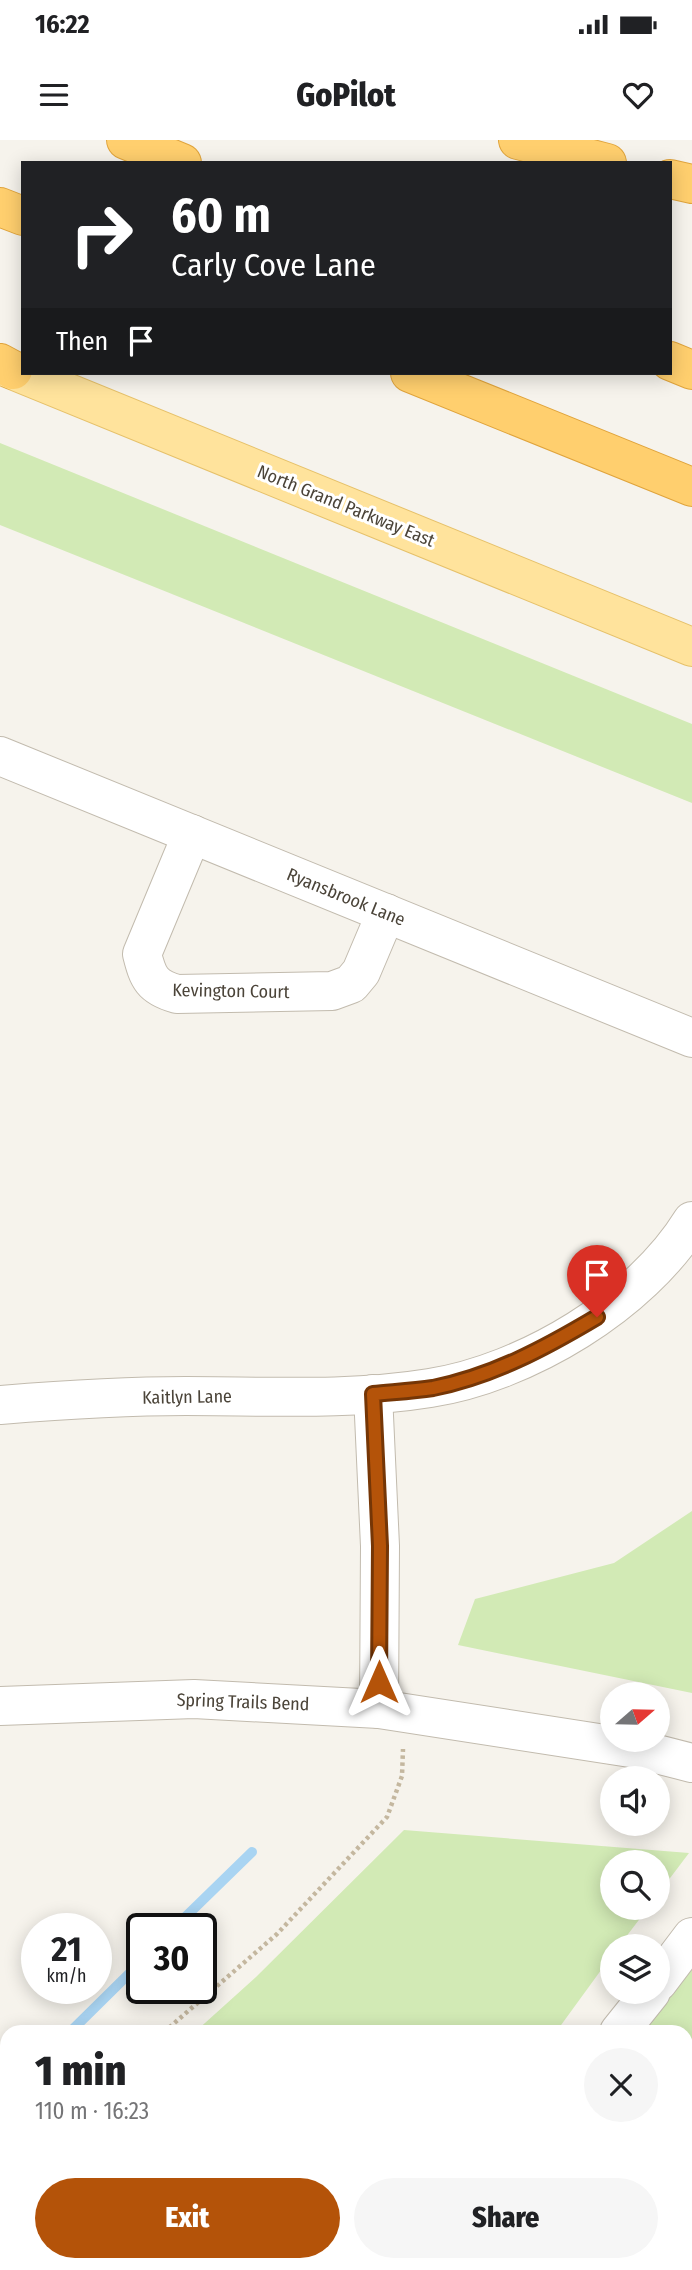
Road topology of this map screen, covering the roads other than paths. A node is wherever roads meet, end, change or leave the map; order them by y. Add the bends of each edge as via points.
1 (126, 140) edge
2 (518, 140) edge
3 (177, 161) edge
4 (599, 161) edge
5 (672, 179) edge
6 (692, 184) edge
7 (0, 207) edge
8 (21, 215) edge
9 (672, 362) edge
10 (4, 366) edge
11 (692, 370) edge
12 (21, 373) edge
13 (26, 375) edge
14 (415, 375) edge
15 (692, 487) edge
16 (692, 647) edge
17 (0, 756) edge
18 (192, 834) junction
19 (386, 913) junction
20 (692, 1038) edge
21 (692, 1221) edge
22 (373, 1394) junction
23 (0, 1405) edge
24 (0, 1706) edge
25 (392, 1711) junction
26 (692, 1763) edge
27 (641, 2004) edge
28 (625, 2025) edge

1 - 3 highway
2 - 4 highway
5 - 6 highway
7 - 8 highway
9 - 11 highway
10 - 12 main road, North Grand Parkway East
13 - 16 main road, North Grand Parkway East
14 - 15 highway
17 - 18 street, Ryansbrook Lane
18 - 19 street, Ryansbrook Lane
18 - 19 street, Kevington Court via 142,954 146,973 159,989 177,994 341,988 361,972
19 - 20 street, Ryansbrook Lane
21 - 22 street, Kaitlyn Lane via 638,1285 546,1348 488,1373 431,1388
22 - 23 street, Kaitlyn Lane via 181,1396
22 - 25 street
24 - 25 street, Spring Trails Bend via 194,1699
25 - 26 street, Spring Trails Bend via 638,1749
27 - 28 street

